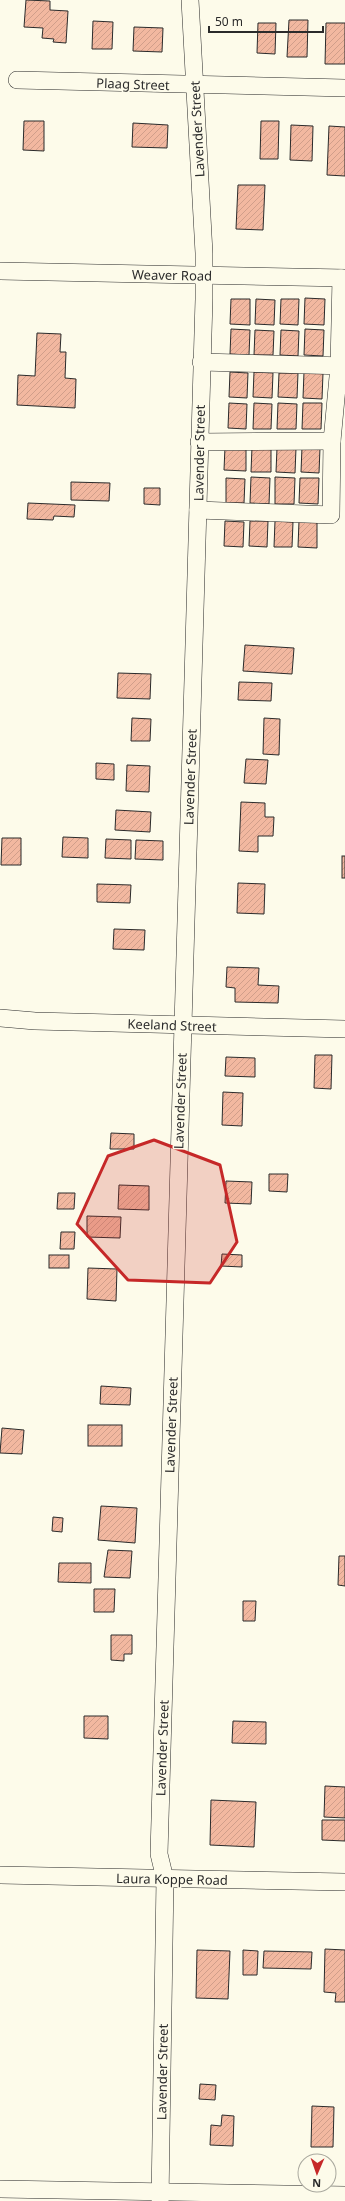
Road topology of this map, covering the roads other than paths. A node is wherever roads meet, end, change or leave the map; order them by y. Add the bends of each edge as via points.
1 (190, 0) edge
2 (17, 80) dead end
3 (194, 85) junction
4 (345, 88) edge
5 (0, 271) edge
6 (204, 276) junction
7 (343, 278) edge
8 (202, 362) junction
9 (342, 366) edge
10 (332, 441) junction
11 (199, 442) junction
12 (198, 510) junction
13 (0, 1018) edge
14 (182, 1026) junction
15 (345, 1029) edge
16 (0, 1875) edge
17 (165, 1879) junction
18 (345, 1882) edge
19 (0, 2189) edge
20 (345, 2195) edge
21 (160, 2196) edge

1 - 3 street, Lavender Street
2 - 3 street, Plaag Street
3 - 4 street, Plaag Street
3 - 6 street, Lavender Street
5 - 6 street, Weaver Road
6 - 7 street, Weaver Road
6 - 8 street, Lavender Street
7 - 9 street
8 - 9 street
8 - 11 street, Lavender Street
9 - 10 street
10 - 11 street
10 - 12 street via 331,515
11 - 12 street, Lavender Street
12 - 14 street, Lavender Street
13 - 14 street, Keeland Street
14 - 15 street, Keeland Street
14 - 17 street, Lavender Street via 159,1854
16 - 17 street, Laura Koppe Road
17 - 18 street, Laura Koppe Road
17 - 21 street, Lavender Street
19 - 21 street
20 - 21 street

